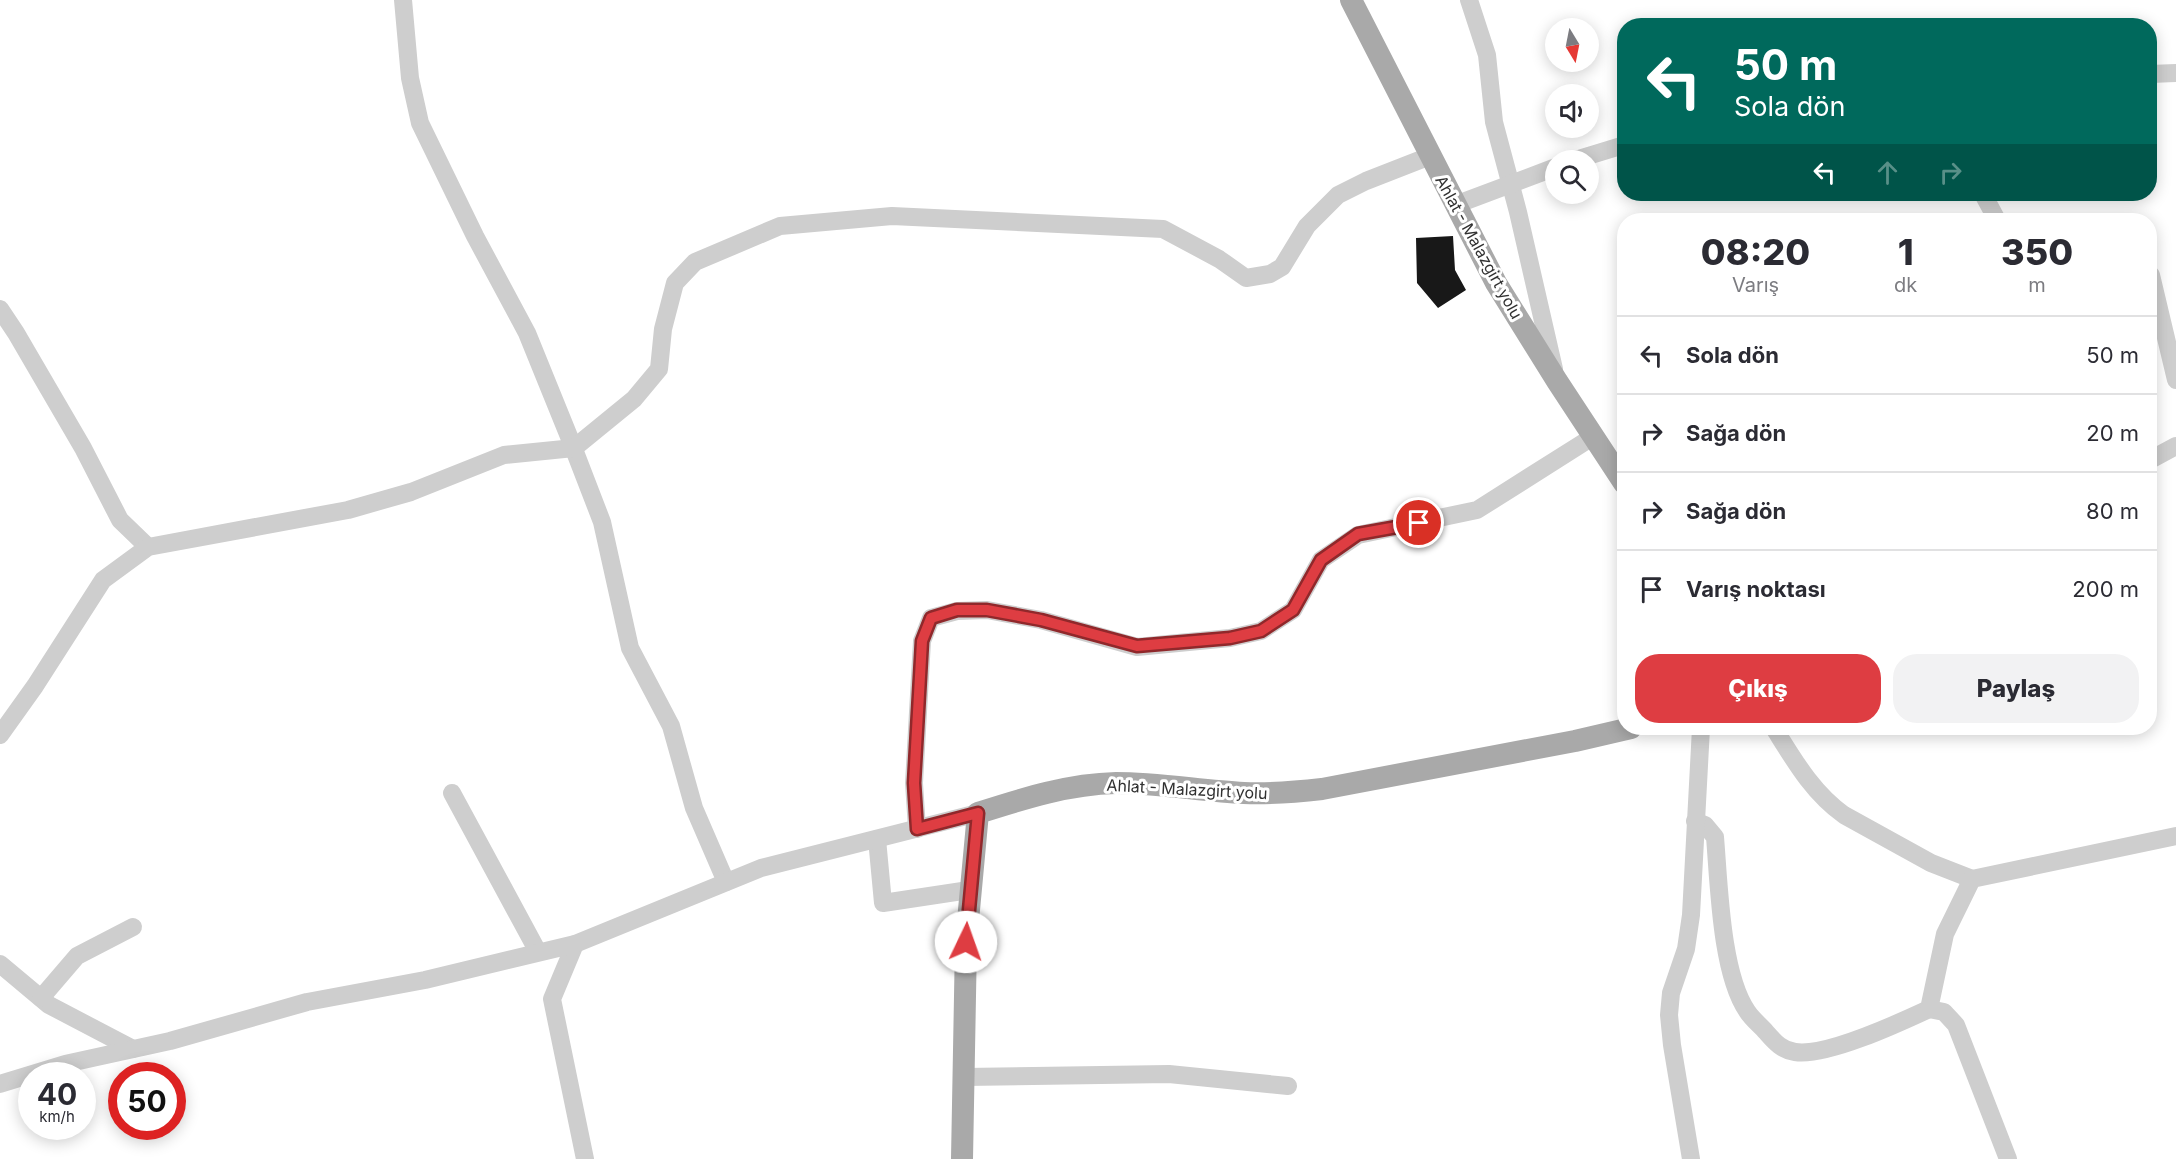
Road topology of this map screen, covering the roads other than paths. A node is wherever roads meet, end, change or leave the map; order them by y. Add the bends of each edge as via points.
1 (403, 0) edge
2 (1351, 0) edge
3 (1469, 0) edge
4 (2176, 73) edge
5 (2157, 74) edge
6 (1617, 147) edge
7 (1599, 153) edge
8 (1430, 156) junction
9 (1545, 171) edge
10 (1510, 182) junction
11 (1455, 205) junction
12 (2157, 300) edge
13 (0, 309) edge
14 (2176, 380) edge
15 (1557, 381) junction
16 (1594, 436) junction
17 (2176, 446) edge
18 (574, 448) junction
19 (2157, 456) edge
20 (1617, 472) edge
21 (148, 548) junction
22 (1617, 731) edge
23 (0, 735) edge
24 (1701, 735) edge
25 (1779, 735) edge
26 (452, 793) dead end
27 (978, 813) junction
28 (1695, 821) junction
29 (917, 829) junction
30 (2176, 836) edge
31 (877, 839) junction
32 (1972, 879) junction
33 (726, 882) junction
34 (969, 890) junction
35 (133, 927) dead end
36 (574, 944) junction
37 (538, 952) junction
38 (0, 964) edge
39 (41, 998) junction
40 (1929, 1009) junction
41 (133, 1049) junction
42 (964, 1077) junction
43 (0, 1084) edge
44 (1287, 1086) dead end
45 (585, 1159) edge
46 (962, 1159) edge
47 (1691, 1159) edge
48 (2008, 1159) edge

1 - 18 street via 410,78 420,123 527,333
2 - 8 main road, Ahlat - Malazgirt yolu
3 - 10 street via 1487,55 1494,122
4 - 5 street
6 - 7 street
8 - 11 main road, Ahlat - Malazgirt yolu
8 - 18 street via 1338,195 1307,226 1282,267 1270,274 1246,278 1163,229 892,216 780,226 695,262 675,283 663,329 659,369 634,399
9 - 10 street
10 - 11 street
10 - 15 street
11 - 15 main road, Ahlat - Malazgirt yolu via 1496,283
12 - 14 street
13 - 21 street via 83,448 120,520
15 - 16 main road, Ahlat - Malazgirt yolu
16 - 20 main road, Ahlat - Malazgirt yolu
16 - 29 street via 1477,510 1358,534 1321,560 1293,610 1261,631 1230,638 1137,646 987,610 957,610 931,618 922,641 914,783
17 - 19 street
18 - 21 street via 504,455 411,492 348,510
18 - 33 street via 602,522 630,648 671,726 694,808
21 - 23 street via 104,580
22 - 27 main road, Ahlat - Malazgirt yolu via 1322,789 1245,793 1116,783 1055,791
24 - 28 street
25 - 32 street via 1811,785 1833,807 1931,863
26 - 37 street
27 - 29 street
27 - 34 main road
28 - 40 street via 1706,825 1715,837 1724,933 1738,992 1747,1011 1778,1046 1808,1053 1847,1043
28 - 47 street via 1691,915 1669,1015
29 - 31 street
30 - 32 street
31 - 33 street via 761,868
31 - 34 street via 883,903
32 - 40 street via 1945,934
33 - 36 street
34 - 42 main road
35 - 39 street via 77,956
36 - 37 street
36 - 45 street via 552,999
37 - 41 street via 426,980 307,1002
38 - 39 street
39 - 41 street
40 - 48 street via 1944,1012 1956,1025
41 - 43 street
42 - 44 street via 1168,1074
42 - 46 main road

